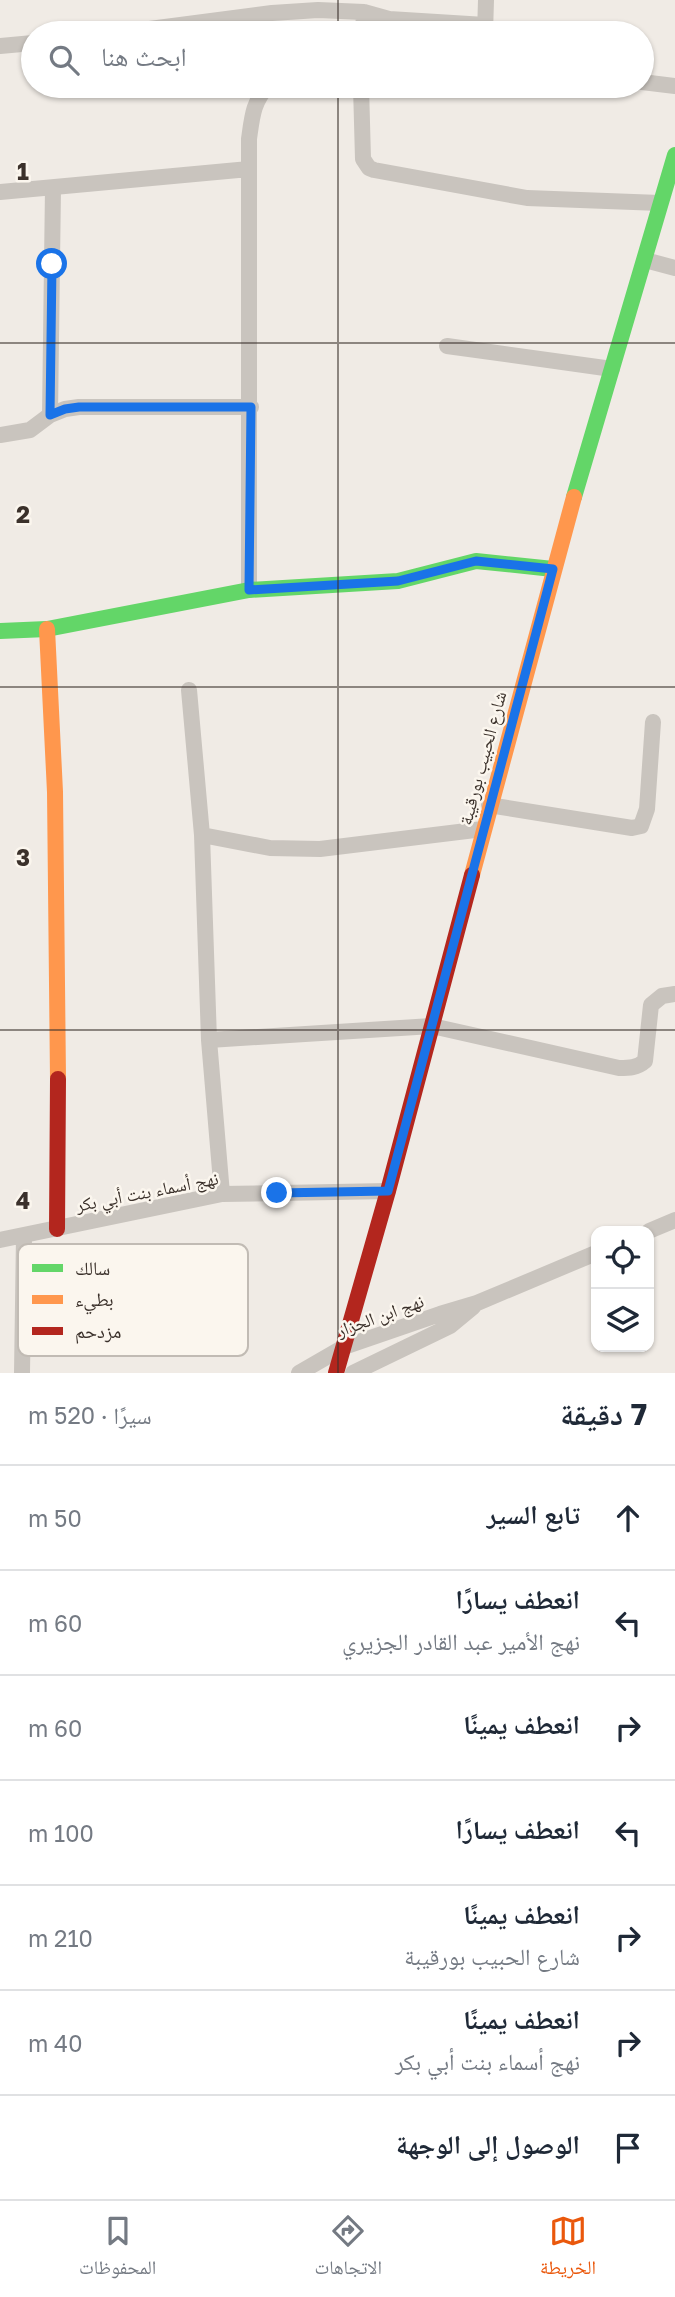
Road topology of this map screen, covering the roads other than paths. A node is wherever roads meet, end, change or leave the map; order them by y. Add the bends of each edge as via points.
1 (485, 0) edge
2 (318, 5) edge
3 (364, 12) junction
4 (211, 21) edge
5 (364, 21) edge
6 (408, 21) edge
7 (485, 21) edge
8 (21, 44) edge
9 (0, 46) edge
10 (654, 83) edge
11 (675, 86) edge
12 (258, 98) edge
13 (361, 98) edge
14 (675, 155) edge
15 (249, 169) junction
16 (53, 188) junction
17 (0, 192) edge
18 (660, 203) junction
19 (645, 260) junction
20 (675, 268) edge
21 (447, 346) dead end
22 (612, 369) junction
23 (251, 407) junction
24 (50, 415) junction
25 (0, 435) edge
26 (553, 569) junction
27 (249, 590) junction
28 (47, 629) junction
29 (0, 631) edge
30 (189, 690) dead end
31 (653, 722) dead end
32 (489, 805) junction
33 (483, 829) junction
34 (202, 835) junction
35 (675, 994) edge
36 (432, 1026) junction
37 (209, 1040) junction
38 (388, 1191) junction
39 (222, 1194) junction
40 (675, 1220) edge
41 (57, 1229) junction
42 (654, 1229) edge
43 (24, 1236) junction
44 (0, 1240) edge
45 (24, 1244) edge
46 (591, 1255) edge
47 (477, 1303) junction
48 (344, 1347) junction
49 (299, 1373) edge
50 (336, 1373) edge
51 (353, 1373) edge

1 - 7 street
2 - 3 street
2 - 4 street
3 - 5 street
3 - 6 street
8 - 9 street
10 - 11 street
12 - 15 street via 252,113
13 - 18 street via 363,159 374,170 527,198
14 - 18 main road, شارع الحبيب بورقيبة
15 - 16 street
15 - 23 street
16 - 17 street
16 - 24 street
18 - 19 main road, شارع الحبيب بورقيبة
19 - 20 street
19 - 22 main road, شارع الحبيب بورقيبة
21 - 22 street
22 - 26 main road, شارع الحبيب بورقيبة
23 - 24 street via 79,407
23 - 27 street
24 - 25 street via 30,430
26 - 27 main road via 476,561 398,581
26 - 32 main road, شارع الحبيب بورقيبة
27 - 28 main road
28 - 29 main road
28 - 41 main road via 58,941
30 - 34 street
31 - 32 street via 647,808 641,826
32 - 33 main road, شارع الحبيب بورقيبة
33 - 34 street via 320,849 270,848
33 - 36 main road, شارع الحبيب بورقيبة
34 - 37 street
35 - 36 street via 662,996 651,1006 645,1061 628,1068
36 - 37 street
36 - 38 main road, شارع الحبيب بورقيبة
37 - 39 street
38 - 39 street, نهج أسماء بنت أبي بكر
38 - 48 main road, شارع الحبيب بورقيبة
39 - 41 street, نهج أسماء بنت أبي بكر
40 - 42 street
41 - 43 street, نهج أسماء بنت أبي بكر
43 - 44 street, نهج أسماء بنت أبي بكر
43 - 45 street
46 - 47 street, نهج ابن الجزار
47 - 48 street, نهج ابن الجزار
47 - 51 street, نهج ابن الجزار via 450,1326
48 - 49 street, نهج ابن الجزار
48 - 50 main road, شارع الحبيب بورقيبة

